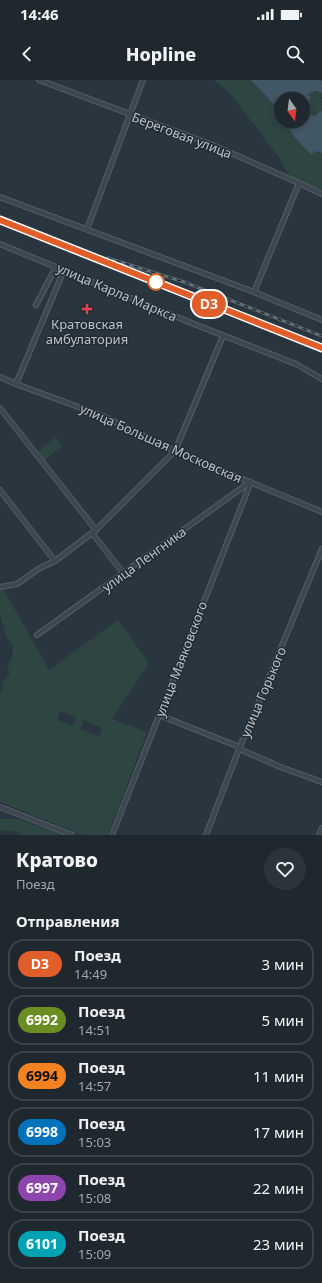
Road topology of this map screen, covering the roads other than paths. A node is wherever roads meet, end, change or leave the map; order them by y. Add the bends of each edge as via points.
1 (39, 80) edge
2 (143, 80) edge
3 (131, 114) junction
4 (299, 183) junction
5 (322, 194) edge
6 (0, 197) edge
7 (88, 229) junction
8 (0, 244) edge
9 (56, 267) junction
10 (64, 270) junction
11 (254, 292) junction
12 (36, 305) dead end
13 (322, 320) edge
14 (223, 336) junction
15 (0, 377) edge
16 (322, 379) edge
17 (16, 384) junction
18 (0, 408) edge
19 (175, 451) junction
20 (251, 482) junction
21 (0, 490) edge
22 (322, 512) edge
23 (94, 532) junction
24 (322, 549) edge
25 (55, 561) junction
26 (124, 574) junction
27 (0, 587) edge
28 (37, 635) dead end
29 (159, 715) junction
30 (239, 749) junction
31 (322, 782) edge
32 (0, 807) edge
33 (322, 828) edge
34 (72, 835) edge
35 (112, 835) edge
36 (206, 835) edge
37 (319, 835) edge

1 - 3 street, Береговая улица
2 - 3 street
3 - 4 street, Береговая улица via 215,146
3 - 7 street
4 - 5 street, Береговая улица
4 - 11 street
6 - 7 street
7 - 11 street
8 - 9 street, улица Карла Маркса
9 - 10 street, улица Карла Маркса
9 - 12 street
10 - 14 street, улица Карла Маркса
10 - 17 street
11 - 13 street
14 - 16 street, улица Карла Маркса via 296,364
14 - 19 street
15 - 17 street, улица Большая Московская
17 - 19 street, улица Большая Московская via 103,416
18 - 23 street
19 - 20 street, улица Большая Московская
19 - 23 street
20 - 22 street, улица Большая Московская
20 - 26 street, улица Ленгника
20 - 29 street, улица Маяковского
21 - 25 street
23 - 25 street
23 - 26 street
24 - 30 street, улица Горького
25 - 27 street via 17,584
26 - 28 street, улица Ленгника
29 - 30 street
29 - 35 street, улица Маяковского
30 - 31 street
30 - 36 street, улица Горького
32 - 34 street
33 - 37 street

